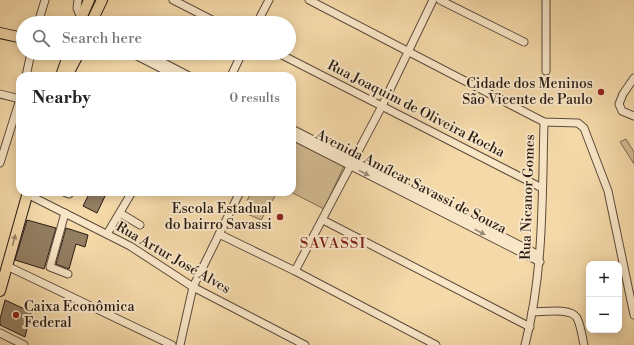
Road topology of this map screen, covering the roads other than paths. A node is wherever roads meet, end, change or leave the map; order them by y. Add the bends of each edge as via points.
1 (45, 0) edge
2 (102, 0) edge
3 (173, 0) edge
4 (269, 0) edge
5 (309, 0) edge
6 (433, 0) edge
7 (440, 0) edge
8 (546, 0) edge
9 (84, 2) edge
10 (40, 16) edge
11 (81, 16) edge
12 (94, 16) edge
13 (204, 16) edge
14 (261, 16) edge
15 (0, 33) edge
16 (16, 36) edge
17 (524, 42) dead end
18 (409, 52) junction
19 (29, 60) edge
20 (67, 60) edge
21 (75, 60) edge
22 (146, 60) edge
23 (155, 60) edge
24 (239, 60) edge
25 (292, 60) edge
26 (546, 71) dead end
27 (27, 72) edge
28 (62, 72) edge
29 (70, 72) edge
30 (171, 72) edge
31 (172, 72) edge
32 (233, 72) edge
33 (634, 78) edge
34 (0, 94) edge
35 (16, 98) edge
36 (382, 106) junction
37 (16, 111) edge
38 (634, 116) edge
39 (544, 122) junction
40 (296, 131) edge
41 (296, 138) edge
42 (1, 155) edge
43 (0, 163) edge
44 (352, 163) junction
45 (542, 188) junction
46 (26, 196) edge
47 (33, 196) edge
48 (130, 196) edge
49 (237, 196) edge
50 (65, 213) junction
51 (120, 213) junction
52 (323, 220) junction
53 (140, 225) dead end
54 (107, 234) junction
55 (219, 234) junction
56 (540, 258) junction
57 (7, 266) junction
58 (295, 271) junction
59 (68, 274) dead end
60 (193, 287) junction
61 (0, 291) edge
62 (532, 312) junction
63 (634, 315) edge
64 (530, 327) junction
65 (0, 333) edge
66 (24, 345) edge
67 (172, 345) edge
68 (180, 345) edge
69 (305, 345) edge
70 (436, 345) edge
71 (526, 345) edge
72 (584, 345) edge

1 - 10 street
2 - 12 highway
3 - 13 street
4 - 14 street
5 - 18 street, Rua Nicanor Gomes
6 - 18 street
7 - 17 street
8 - 26 street
9 - 11 highway
15 - 16 highway
18 - 36 street
18 - 39 street, Rua Nicanor Gomes
19 - 27 street
20 - 28 highway
21 - 29 highway
22 - 30 street
23 - 31 street
24 - 32 street
25 - 36 street, Rua Joaquim de Oliveira Rocha
33 - 38 street via 619,104 622,111
34 - 35 street
36 - 44 street
36 - 45 street, Rua Joaquim de Oliveira Rocha
37 - 42 street
39 - 45 street, Rua Nicanor Gomes
39 - 63 street via 578,122 584,128 608,191
40 - 44 street, Avenida Amílcar Savassi de Souza
41 - 44 street, Avenida Amílcar Savassi de Souza
42 - 43 street
44 - 52 street
44 - 56 street, Avenida Amílcar Savassi de Souza
45 - 56 street, Rua Nicanor Gomes
57 -> 46 highway
47 - 50 street, Rua Artur José Alves
48 - 51 street
49 - 55 street
50 - 54 street, Rua Artur José Alves
50 - 59 street via 50,267
51 - 53 street
51 - 54 street
52 - 58 street
52 - 64 street
54 - 60 street, Rua Artur José Alves
55 - 58 street
55 - 60 street
56 - 62 street, Rua Nicanor Gomes
57 - 61 highway
57 - 67 street
58 - 70 street
60 - 68 street
60 - 69 street, Rua Artur José Alves
62 - 64 street, Rua Nicanor Gomes
62 - 72 street via 572,313
64 - 71 street, Rua Nicanor Gomes
65 - 66 street

